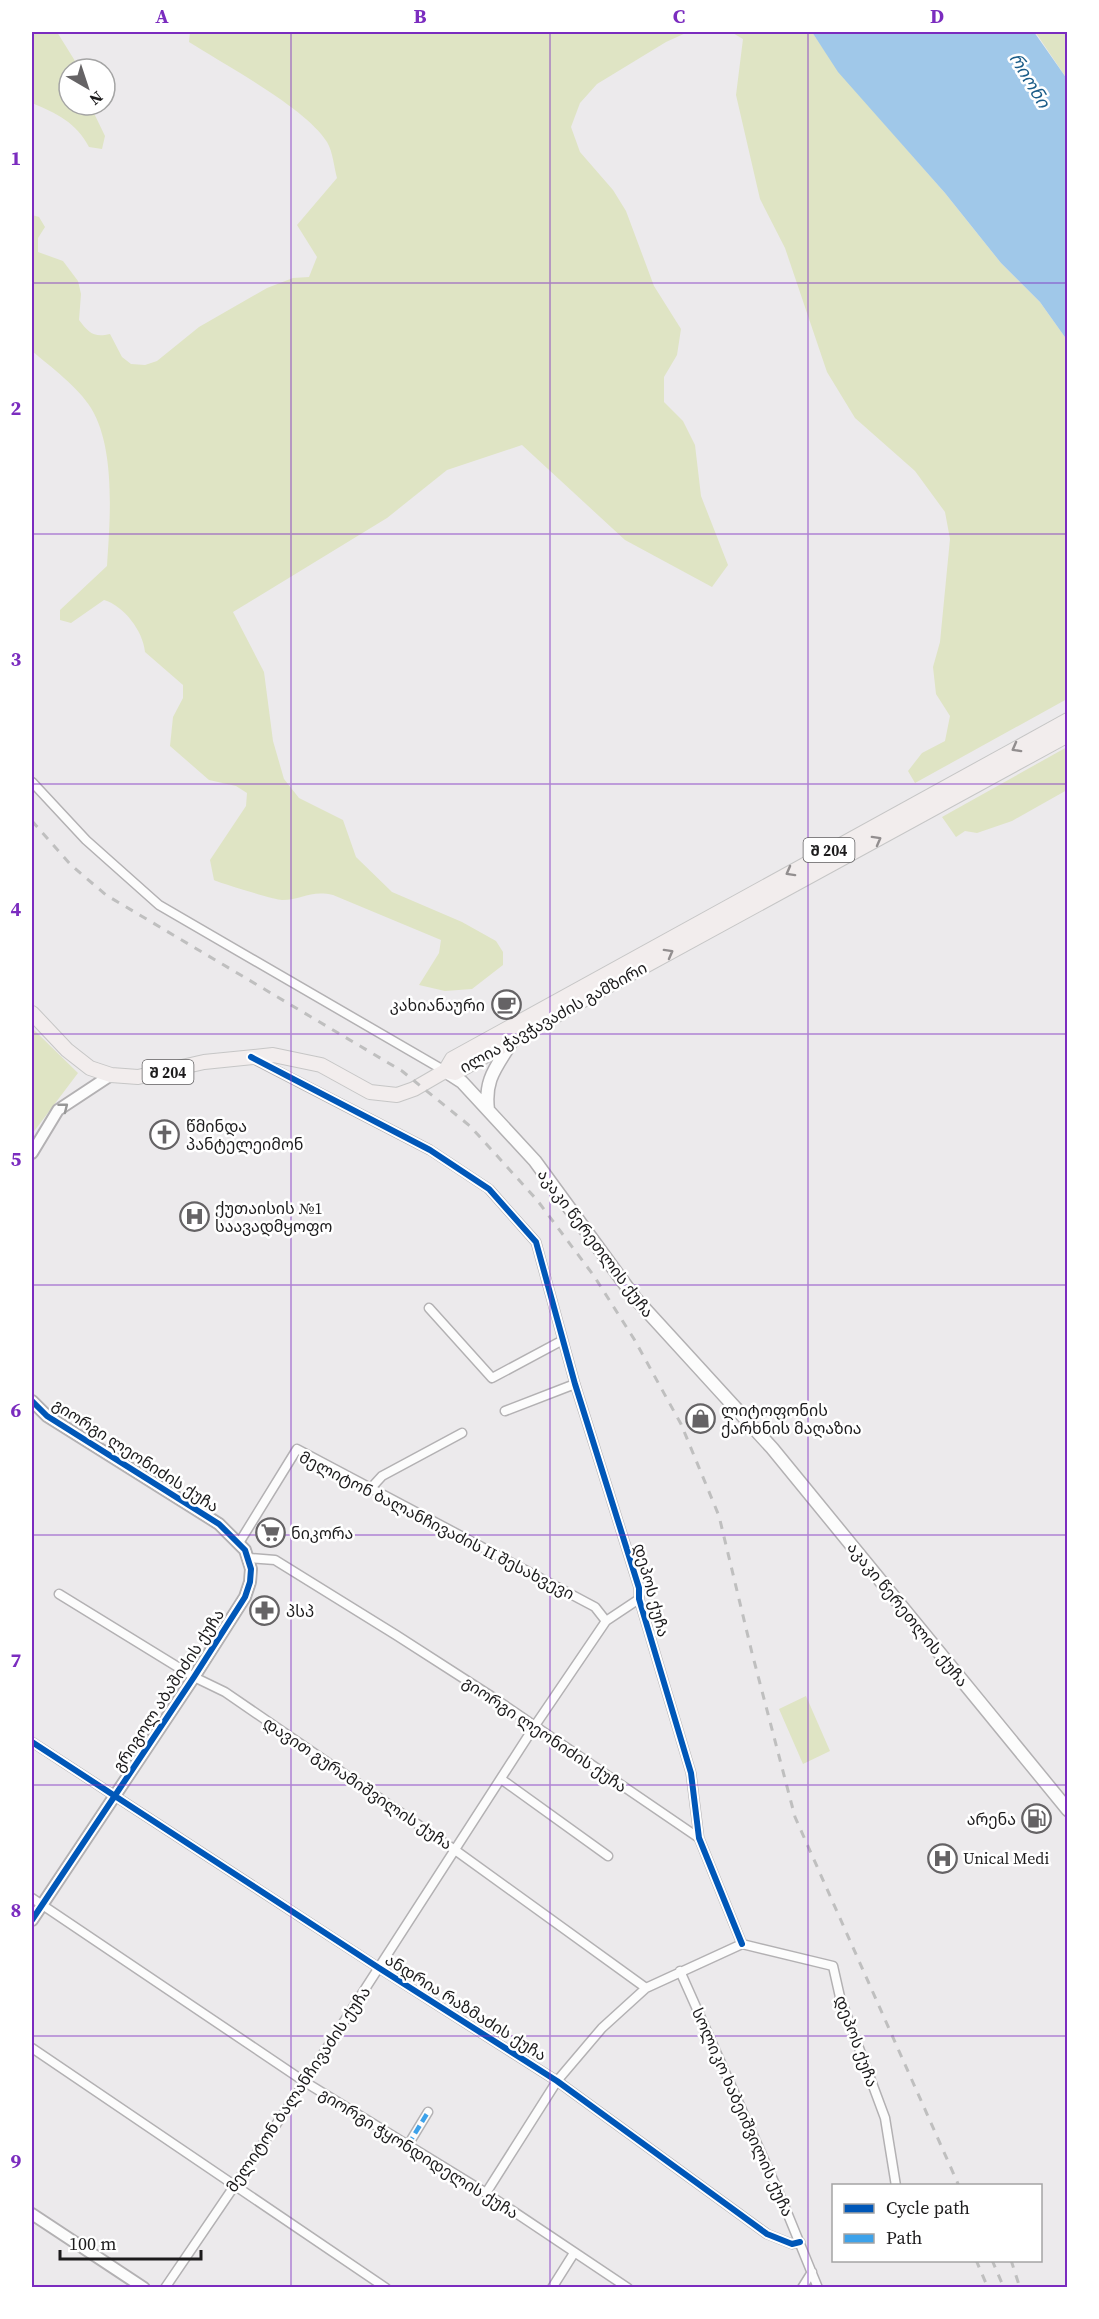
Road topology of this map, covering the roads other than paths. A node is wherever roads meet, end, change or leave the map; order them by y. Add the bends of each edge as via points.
1 (1068, 720) edge
2 (1068, 735) edge
3 (32, 782) edge
4 (595, 986) junction
5 (32, 1013) edge
6 (512, 1041) junction
7 (250, 1057) junction
8 (446, 1071) junction
9 (111, 1075) junction
10 (488, 1110) junction
11 (32, 1153) edge
12 (429, 1308) dead end
13 (563, 1340) junction
14 (574, 1384) junction
15 (32, 1401) edge
16 (505, 1411) dead end
17 (462, 1433) dead end
18 (370, 1488) junction
19 (239, 1543) junction
20 (249, 1558) junction
21 (59, 1594) dead end
22 (639, 1599) junction
23 (606, 1621) junction
24 (194, 1677) junction
25 (534, 1727) junction
26 (32, 1742) edge
27 (501, 1779) junction
28 (115, 1796) junction
29 (1068, 1809) edge
30 (699, 1839) junction
31 (455, 1850) junction
32 (608, 1856) dead end
33 (32, 1898) edge
34 (42, 1905) junction
35 (32, 1920) edge
36 (742, 1944) junction
37 (379, 1968) junction
38 (680, 1971) junction
39 (646, 1988) junction
40 (32, 2048) edge
41 (557, 2081) junction
42 (305, 2082) junction
43 (429, 2112) dead end
44 (408, 2145) junction
45 (896, 2184) edge
46 (234, 2186) junction
47 (486, 2193) junction
48 (32, 2214) edge
49 (800, 2242) junction
50 (574, 2253) junction
51 (812, 2272) junction
52 (144, 2288) edge
53 (165, 2288) edge
54 (386, 2288) edge
55 (552, 2288) edge
56 (628, 2288) edge
57 (802, 2288) edge
58 (818, 2288) edge

1 -> 4 main road, ილია ჭავჭავაძის გამზირი / შ 204
4 -> 2 main road, ილია ჭავჭავაძის გამზირი / შ 204
3 - 8 street, აკაკი წერეთლის ქუჩა via 86,840 159,905
4 - 6 main road, ილია ჭავჭავაძის გამზირი / შ 204
4 - 8 main road, ილია ჭავჭავაძის გამზირი / შ 204 via 452,1059
5 - 9 main road, შ 204 via 90,1068
6 - 8 main road, ილია ჭავჭავაძის გამზირი / შ 204 via 455,1073
6 - 10 main road via 489,1080
7 - 8 main road, შ 204 via 273,1055 321,1065 370,1092 389,1095 405,1093
7 - 9 main road, შ 204 via 204,1062 138,1077
7 - 13 street, დეპოს ქუჩა via 430,1150 489,1189 536,1242
8 - 10 main road, აკაკი წერეთლის ქუჩა
11 -> 9 street via 58,1110
10 - 29 main road, აკაკი წერეთლის ქუჩა via 535,1161 635,1298 772,1448
12 - 13 street via 492,1378
13 - 14 street, დეპოს ქუჩა
14 - 16 street
14 - 22 street, დეპოს ქუჩა via 639,1588
15 - 19 street, გიორგი ლეონიძის ქუჩა via 47,1416 203,1513
17 - 18 street via 392,1470
18 - 19 street, მელიტონ ბალანჩივაძის II შესახვევი via 297,1449
18 - 23 street, მელიტონ ბალანჩივაძის II შესახვევი via 595,1607
19 - 20 street, გიორგი ლეონიძის ქუჩა
20 - 24 street, გრიგოლ აბაშიძის ქუჩა via 250,1582 245,1597
20 - 25 street, გიორგი ლეონიძის ქუჩა via 275,1560
21 - 24 street, დავით გურამიშვილის ქუჩა
22 - 23 street, მელიტონ ბალანჩივაძის ქუჩა
22 - 30 street, დეპოს ქუჩა via 691,1773
23 - 25 street, მელიტონ ბალანჩივაძის ქუჩა
24 - 28 street, გრიგოლ აბაშიძის ქუჩა
24 - 31 street, დავით გურამიშვილის ქუჩა via 225,1692
25 - 27 street, მელიტონ ბალანჩივაძის ქუჩა
25 - 30 street, გიორგი ლეონიძის ქუჩა
26 - 28 street, ანდრია რაზმაძის ქუჩა
27 - 31 street, მელიტონ ბალანჩივაძის ქუჩა
27 - 32 street
28 - 34 street, გრიგოლ აბაშიძის ქუჩა
28 - 37 street, ანდრია რაზმაძის ქუჩა
30 - 36 street, დეპოს ქუჩა
31 - 37 street, მელიტონ ბალანჩივაძის ქუჩა
31 - 39 street, დავით გურამიშვილის ქუჩა
33 - 34 street, გიორგი ჭყონდიდელის ქუჩა
34 - 35 street, გრიგოლ აბაშიძის ქუჩა
34 - 42 street, გიორგი ჭყონდიდელის ქუჩა
36 - 38 street
36 - 45 street, დეპოს ქუჩა via 833,1966 840,1997 885,2118
37 - 41 street, ანდრია რაზმაძის ქუჩა
37 - 42 street, მელიტონ ბალანჩივაძის ქუჩა
38 - 39 street
38 - 49 street, სოლიკო ხაბეიშვილის ქუჩა
39 - 41 street via 602,2028
40 - 46 street
41 - 47 street
41 - 49 street, ანდრია რაზმაძის ქუჩა via 768,2234 792,2244
42 - 44 street, გიორგი ჭყონდიდელის ქუჩა
42 - 46 street, მელიტონ ბალანჩივაძის ქუჩა
43 - 44 street
44 - 47 street, გიორგი ჭყონდიდელის ქუჩა
46 - 53 street, მელიტონ ბალანჩივაძის ქუჩა
46 - 54 street
47 - 50 street, გიორგი ჭყონდიდელის ქუჩა
48 - 52 street
49 - 51 street, სოლიკო ხაბეიშვილის ქუჩა
50 - 55 street
50 - 56 street, გიორგი ჭყონდიდელის ქუჩა
51 - 57 street
51 - 58 street, სოლიკო ხაბეიშვილის ქუჩა

